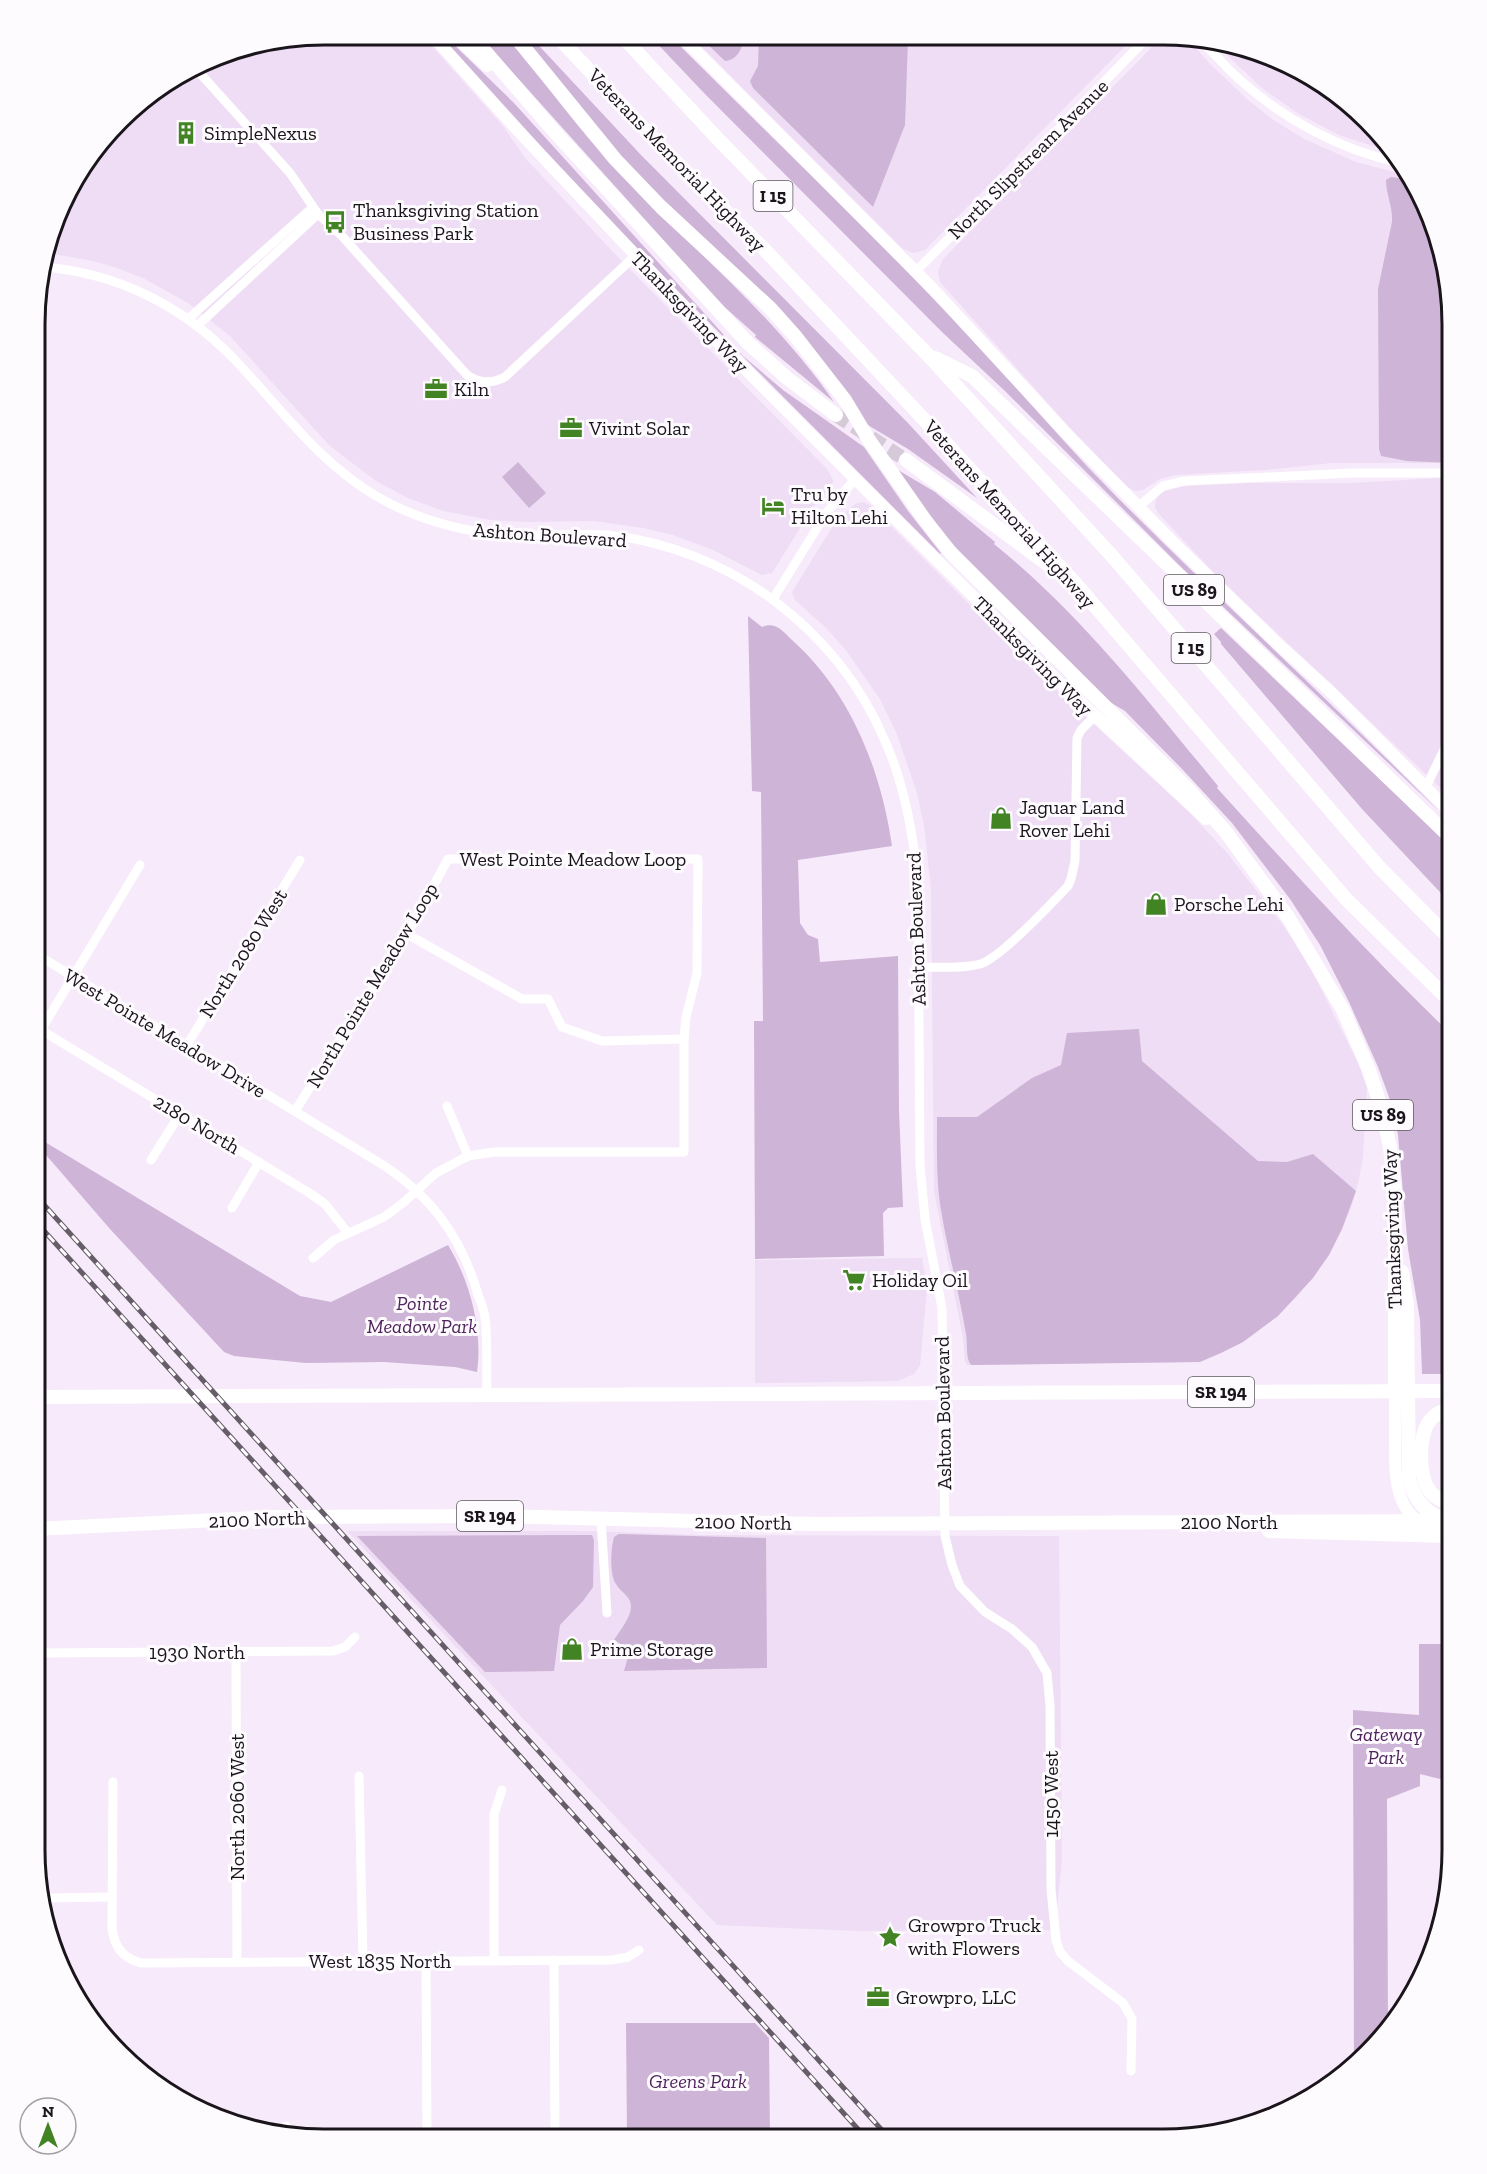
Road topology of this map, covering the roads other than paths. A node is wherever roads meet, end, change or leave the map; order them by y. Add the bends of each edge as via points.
1 (441, 45) edge
2 (465, 45) edge
3 (480, 45) edge
4 (522, 45) edge
5 (565, 45) edge
6 (630, 45) edge
7 (690, 45) edge
8 (1139, 45) edge
9 (1209, 49) edge
10 (1212, 49) edge
11 (1215, 54) junction
12 (201, 74) edge
13 (553, 130) junction
14 (1388, 159) edge
15 (315, 211) junction
16 (635, 256) junction
17 (51, 268) edge
18 (915, 272) junction
19 (188, 319) junction
20 (197, 326) junction
21 (928, 355) junction
22 (836, 415) tunnel mouth
23 (906, 460) tunnel mouth
24 (1442, 473) edge
25 (855, 479) junction
26 (1138, 507) junction
27 (1076, 585) junction
28 (773, 599) junction
29 (1095, 716) junction
30 (1442, 754) edge
31 (1426, 787) junction
32 (1442, 804) edge
33 (1442, 829) edge
34 (1246, 858) junction
35 (448, 859) joint
36 (300, 860) dead end
37 (140, 865) dead end
38 (1442, 931) edge
39 (407, 934) junction
40 (45, 960) edge
41 (918, 967) junction
42 (72, 976) junction
43 (1442, 993) edge
44 (45, 1017) edge
45 (45, 1032) edge
46 (684, 1039) junction
47 (187, 1045) junction
48 (447, 1106) dead end
49 (295, 1111) junction
50 (180, 1114) junction
51 (468, 1156) junction
52 (152, 1160) dead end
53 (259, 1162) junction
54 (416, 1190) junction
55 (232, 1208) dead end
56 (348, 1233) junction
57 (313, 1258) dead end
58 (1442, 1391) edge
59 (1402, 1392) junction
60 (943, 1394) junction
61 (488, 1395) junction
62 (45, 1397) edge
63 (1442, 1412) edge
64 (1442, 1500) edge
65 (1442, 1517) edge
66 (601, 1519) junction
67 (1418, 1521) junction
68 (1442, 1521) edge
69 (945, 1523) junction
70 (1183, 1523) junction
71 (45, 1529) edge
72 (1442, 1533) edge
73 (1442, 1536) edge
74 (607, 1613) dead end
75 (355, 1637) dead end
76 (236, 1651) junction
77 (45, 1653) edge
78 (359, 1776) dead end
79 (113, 1782) dead end
80 (502, 1790) dead end
81 (112, 1897) junction
82 (49, 1898) edge
83 (639, 1950) dead end
84 (554, 1960) junction
85 (426, 1961) junction
86 (494, 1961) junction
87 (237, 1962) junction
88 (363, 1962) junction
89 (1131, 2071) dead end
90 (427, 2129) edge
91 (555, 2129) edge

1 - 16 main road, Thanksgiving Way
2 - 13 highway
3 - 13 highway
4 - 34 highway, US 89 via 623,167 796,337 845,400 869,440 951,553 1186,788
5 - 27 highway, Veterans Memorial Highway / I 15 via 764,249
6 - 21 highway, I 15
7 - 18 main road
8 - 18 street, North Slipstream Avenue
9 - 11 street
10 - 11 street
11 - 14 street via 1240,80 1299,122 1358,151
12 - 15 street via 290,173
13 - 22 highway via 748,344
15 - 16 street via 467,375 485,382 505,377
15 - 19 street
15 - 20 street
16 - 25 main road, Thanksgiving Way
17 - 19 street, Ashton Boulevard via 127,286
18 - 26 main road
19 - 20 street, Ashton Boulevard
20 - 28 street, Ashton Boulevard via 234,359 333,466 369,492 403,509 447,525 489,533 606,535 652,543 722,568
21 - 33 highway, US 89 via 972,376
21 - 38 highway, I 15 via 1112,556 1379,867
23 - 27 highway
24 - 26 street via 1353,472 1177,481 1156,490
25 - 28 street via 827,512
25 - 29 main road, Thanksgiving Way
26 - 31 main road
27 - 43 highway, Veterans Memorial Highway / I 15 via 1347,900
28 - 41 street, Ashton Boulevard via 819,639 844,670 888,746 902,787 914,846
29 - 34 main road, Thanksgiving Way
29 - 41 street via 1077,738 1075,861 1068,886 987,962
30 - 31 street
31 - 32 main road
34 - 59 highway, Thanksgiving Way / US 89 via 1288,917 1352,1027 1383,1113 1395,1194 1396,1247 1407,1304
35 - 39 street, North Pointe Meadow Loop
35 - 46 street, West Pointe Meadow Loop via 698,859 697,973
36 - 47 street, North 2080 West
37 - 42 street
39 - 46 street via 522,999 548,999 562,1027 602,1041
39 - 49 street, North Pointe Meadow Loop
40 - 42 street, West Pointe Meadow Drive
41 - 60 street, Ashton Boulevard via 921,1184 942,1308
42 - 44 street
42 - 47 street, West Pointe Meadow Drive
45 - 50 street, 2180 North
46 - 51 street via 684,1152 494,1152
47 - 49 street, West Pointe Meadow Drive
48 - 51 street
49 - 54 street, West Pointe Meadow Drive
50 - 52 street
50 - 53 street, 2180 North
51 - 54 street via 436,1173
53 - 55 street
53 - 56 street, 2180 North via 325,1204
54 - 56 street via 384,1217
54 - 61 street, West Pointe Meadow Drive via 439,1212 474,1278 485,1316
56 - 57 street
58 - 59 highway, SR 194
59 - 60 highway, SR 194
59 - 65 highway, Thanksgiving Way via 1410,1486 1428,1511
59 - 67 main road via 1396,1484 1404,1506
60 - 61 highway, SR 194
60 - 69 street, Ashton Boulevard
61 - 62 highway, SR 194
63 - 64 highway via 1435,1414 1424,1430 1421,1471 1430,1492
66 - 69 highway, 2100 North / SR 194
66 - 71 highway, 2100 North / SR 194 via 278,1517
66 - 74 street
67 - 68 highway, 2100 North / SR 194
67 - 70 highway, 2100 North / SR 194
67 - 72 main road
69 - 70 highway, 2100 North / SR 194
69 - 89 street, 1450 West via 945,1536 960,1586 985,1612 1032,1647 1047,1673 1051,1889 1056,1940 1068,1961 1123,2003 1132,2019
70 - 73 highway via 1268,1531
75 - 76 street, 1930 North via 345,1647 333,1651
76 - 77 street, 1930 North
76 - 87 street, North 2060 West
78 - 88 street
79 - 81 street
80 - 86 street via 494,1814
81 - 82 street
81 - 87 street, West 1835 North via 112,1929 120,1953 141,1963
83 - 84 street, West 1835 North via 619,1959
84 - 86 street, West 1835 North
84 - 91 street
85 - 86 street, West 1835 North
85 - 88 street, West 1835 North
85 - 90 street
87 - 88 street, West 1835 North

